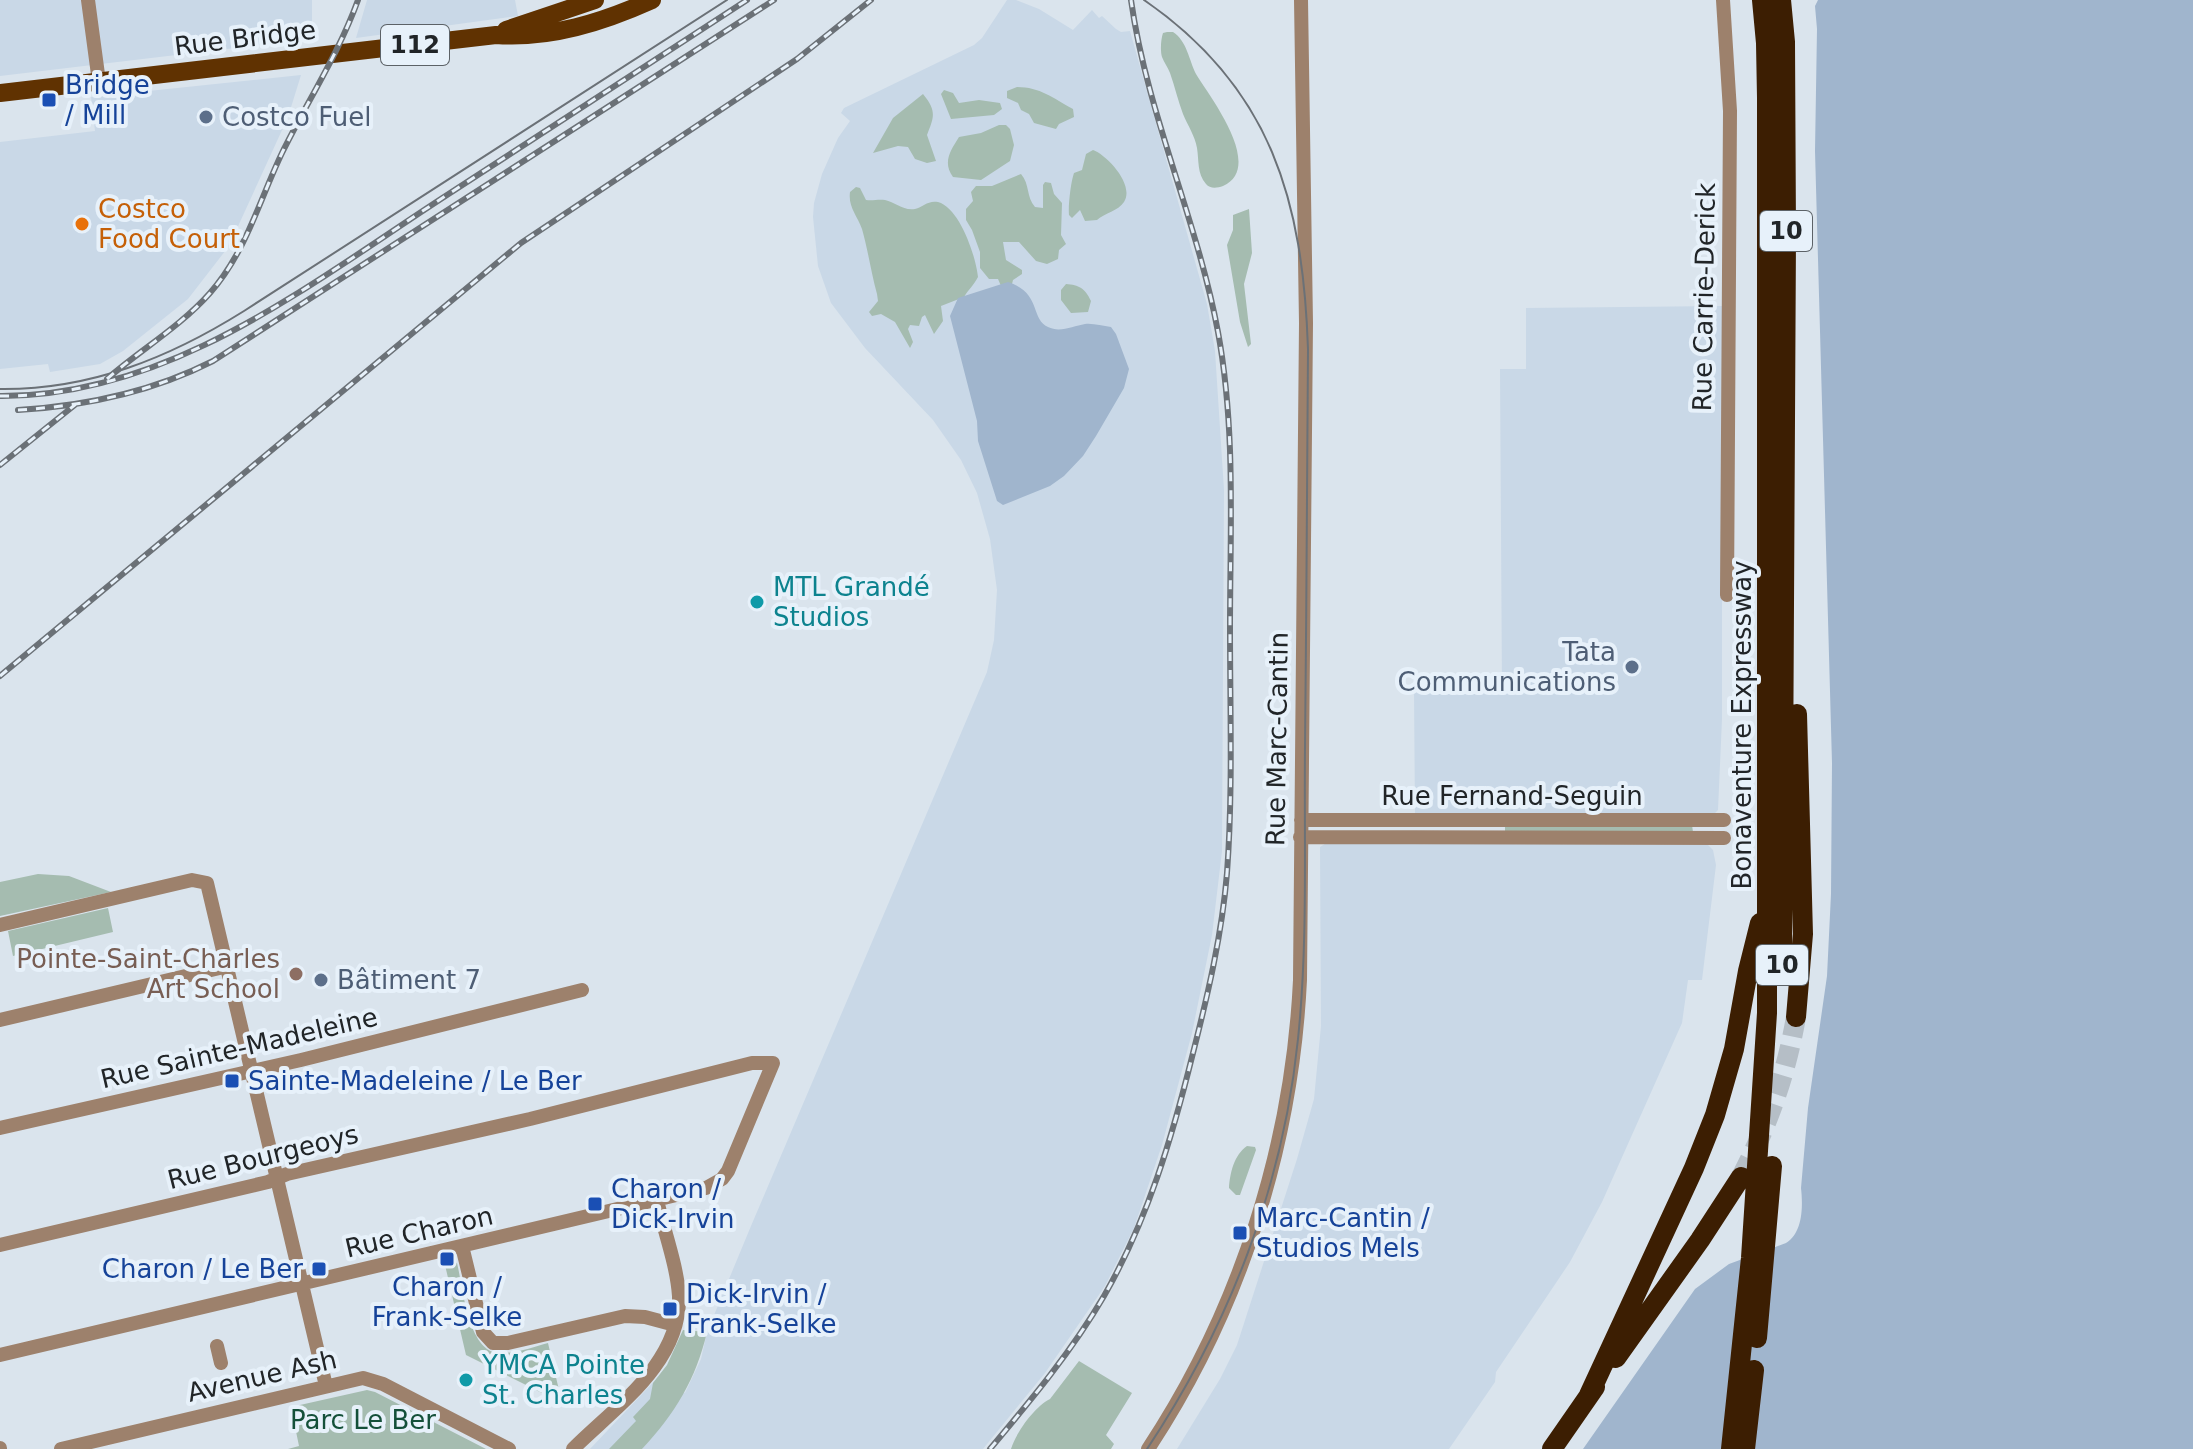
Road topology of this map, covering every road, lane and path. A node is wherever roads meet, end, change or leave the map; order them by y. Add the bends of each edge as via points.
1 (88, 0) edge
2 (595, 0) edge
3 (652, 0) edge
4 (1301, 0) edge
5 (1723, 0) edge
6 (1759, 0) edge
7 (1781, 0) edge
8 (496, 35) junction
9 (99, 82) junction
10 (0, 93) edge
11 (1727, 595) dead end
12 (1786, 614) junction
13 (1301, 820) junction
14 (1724, 820) dead end
15 (1300, 837) junction
16 (1724, 838) dead end
17 (1768, 892) junction
18 (0, 925) edge
19 (228, 966) junction
20 (582, 990) dead end
21 (1796, 1017) tunnel mouth
22 (0, 1020) edge
23 (773, 1063) joint
24 (251, 1070) junction
25 (0, 1128) edge
26 (278, 1177) junction
27 (1741, 1177) tunnel mouth
28 (657, 1200) junction
29 (1761, 1222) junction
30 (0, 1245) edge
31 (462, 1246) junction
32 (302, 1284) junction
33 (675, 1325) junction
34 (217, 1346) dead end
35 (0, 1355) edge
36 (221, 1363) dead end
37 (326, 1386) junction
38 (1589, 1395) junction
39 (61, 1449) edge
40 (509, 1449) edge
41 (573, 1449) edge
42 (1148, 1449) edge
43 (1552, 1449) edge
44 (1731, 1449) edge
45 (1745, 1449) edge

1 - 9 street
2 - 8 main road, Rue Bridge / 112
3 - 8 main road, Rue Bridge / 112 via 570,28 528,36
4 - 13 street, Rue Marc-Cantin via 1306,323
5 - 11 street, Rue Carrie-Derick via 1730,111
6 - 17 highway, Bonaventure Expressway / 10 via 1766,55
7 - 12 highway, Bonaventure Expressway / 10
8 - 9 main road, Rue Bridge / 112
9 - 10 main road, Rue Bridge / 112
12 - 21 highway via 1797,707 1802,962
12 - 29 highway, Bonaventure Expressway / 10 via 1781,993
13 - 14 street, Rue Fernand-Seguin
13 - 15 street, Rue Marc-Cantin
15 - 16 street, Rue Fernand-Seguin
15 - 42 street, Rue Marc-Cantin via 1297,1026 1272,1169 1220,1318
17 - 29 highway, Bonaventure Expressway / 10
17 - 38 highway via 1715,1115
18 - 19 street via 201,880 210,889
19 - 22 street
19 - 24 street
20 - 24 street, Rue Sainte-Madeleine
23 - 26 street, Rue Bourgeoys via 752,1063
23 - 28 street, Rue Charon via 722,1179
24 - 25 street, Rue Sainte-Madeleine
24 - 26 street
26 - 30 street, Rue Bourgeoys
26 - 32 street
27 - 38 highway
28 - 31 street, Rue Charon
28 - 33 street via 679,1294
29 - 44 highway, Bonaventure Expressway / 10
29 - 45 highway, Bonaventure Expressway / 10
31 - 32 street, Rue Charon
31 - 33 street via 483,1332 493,1343 625,1316
32 - 35 street, Rue Charon
32 - 37 street
33 - 41 street via 654,1368
34 - 36 street
37 - 39 street, Avenue Ash
37 - 40 street, Avenue Ash via 358,1378 376,1380
38 - 43 highway

